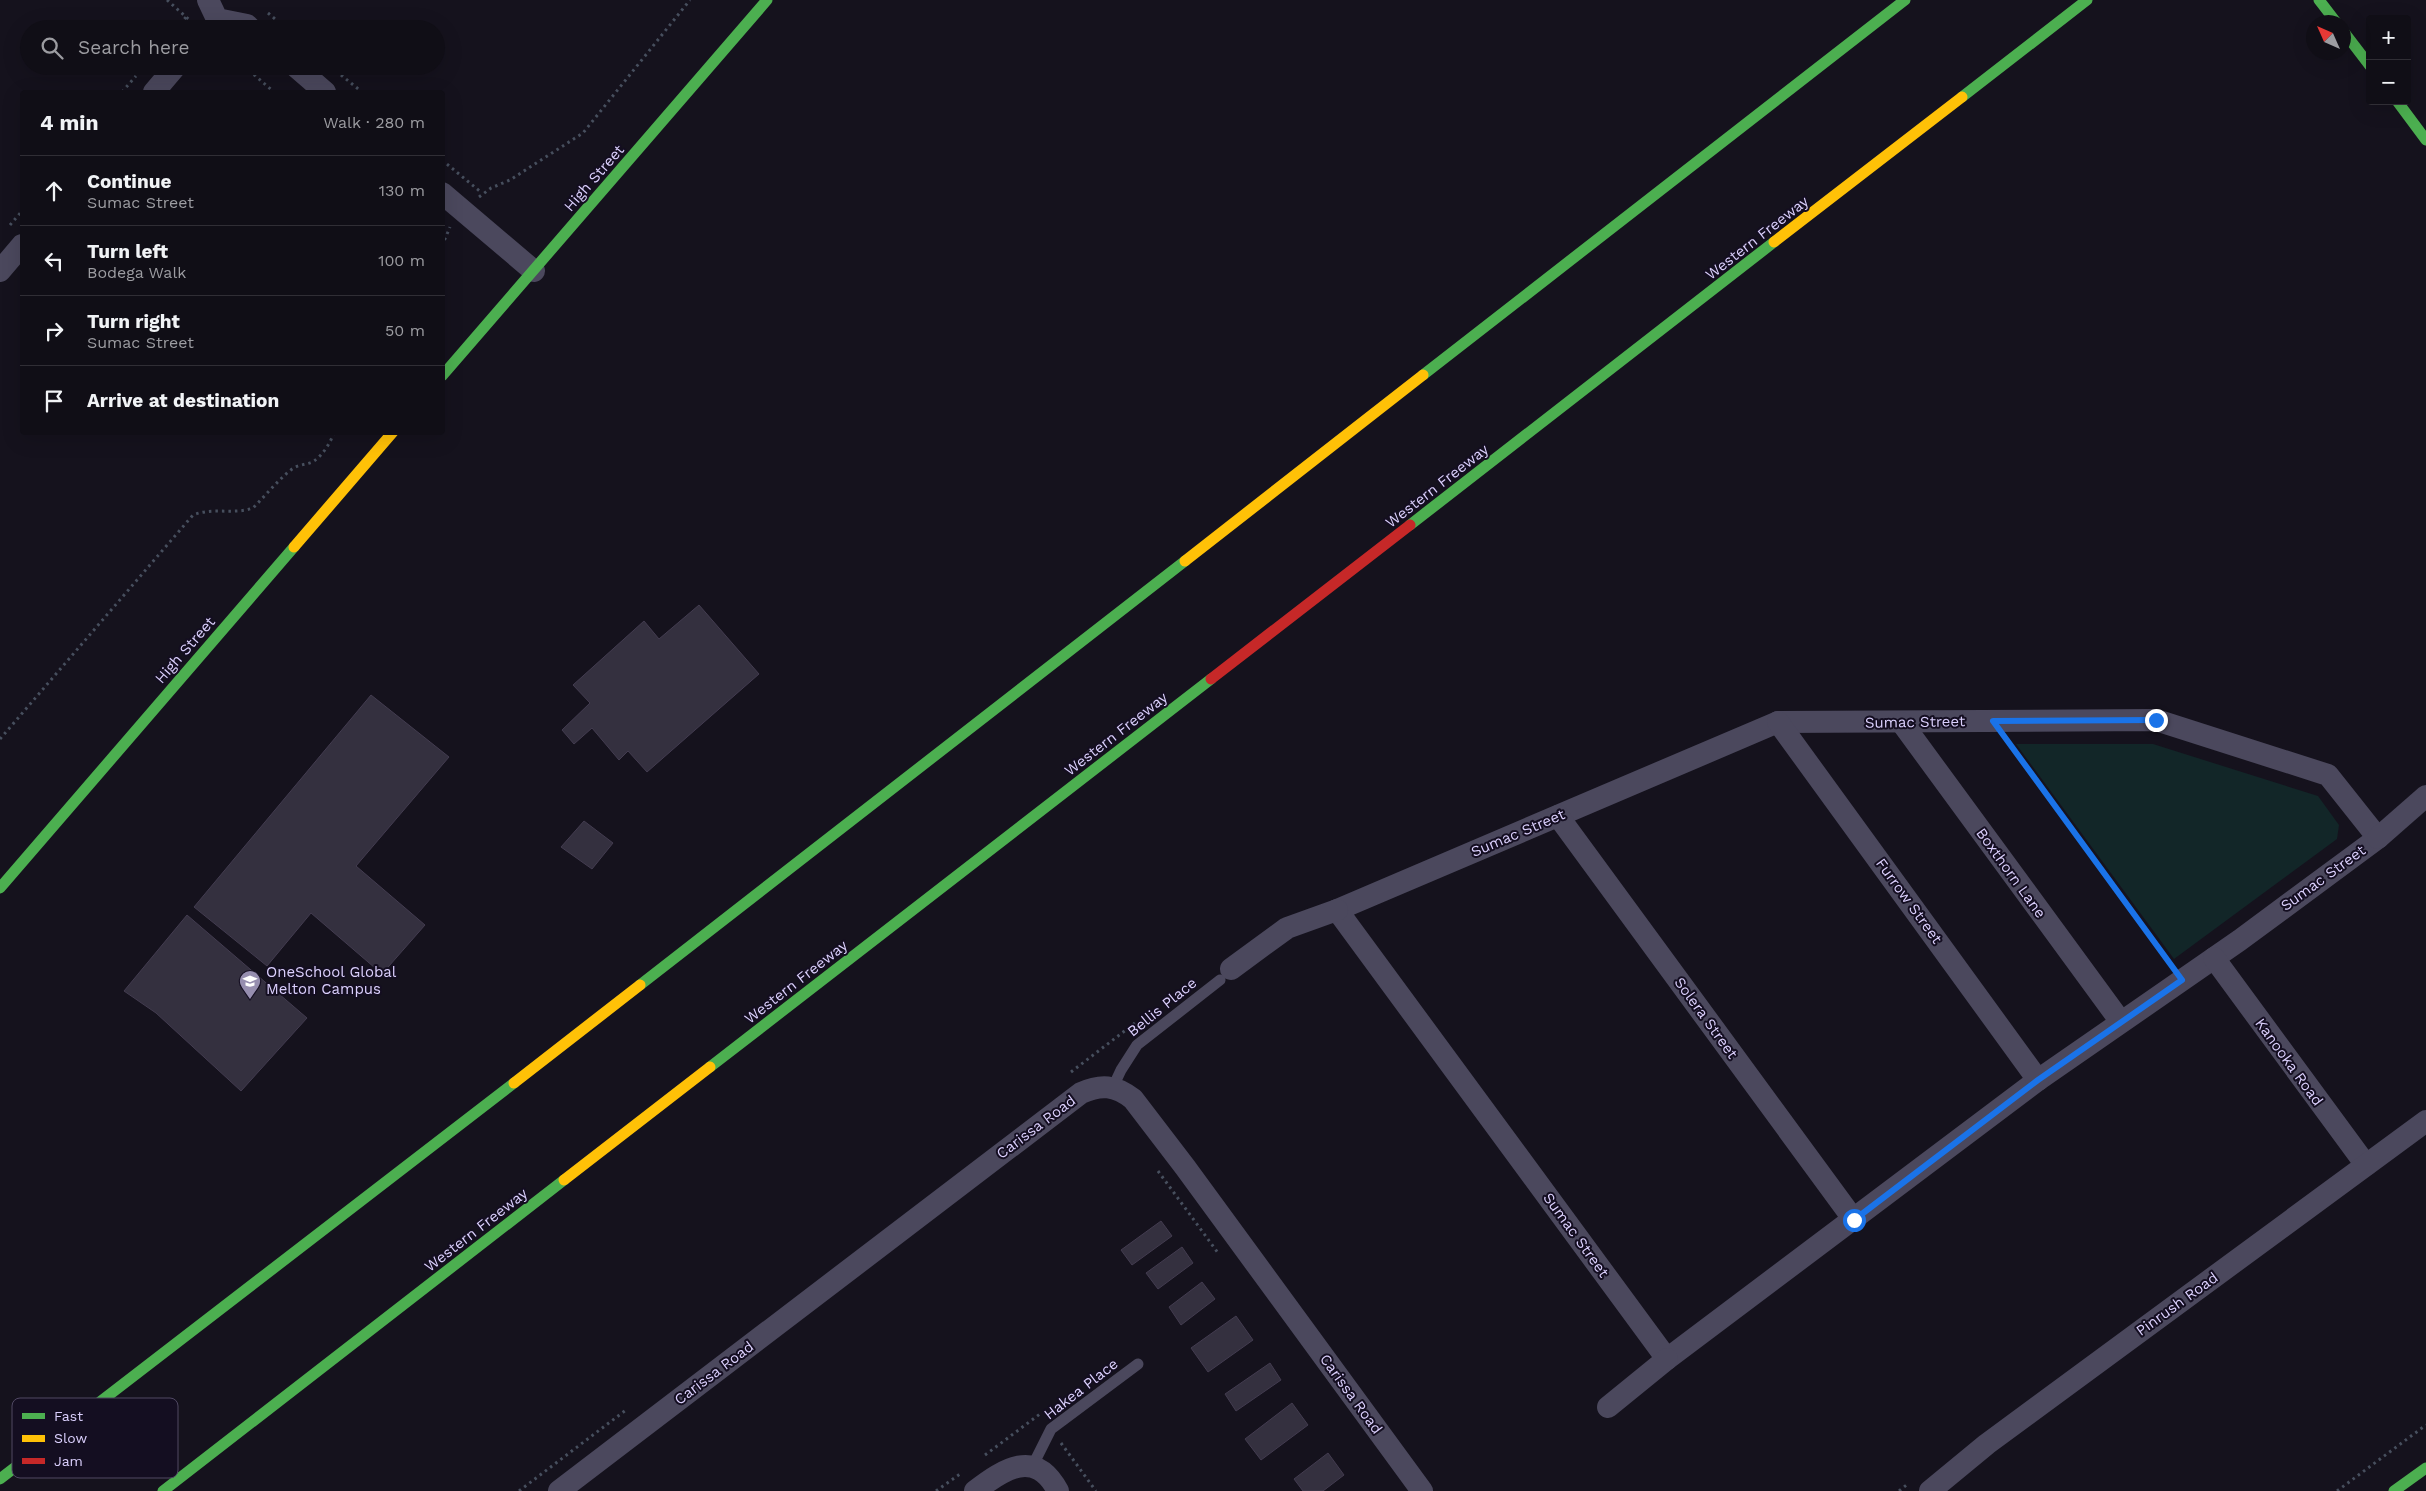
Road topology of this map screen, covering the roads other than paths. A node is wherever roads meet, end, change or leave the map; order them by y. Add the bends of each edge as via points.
1 (767, 0) edge
2 (1905, 0) edge
3 (2087, 0) edge
4 (2319, 0) edge
5 (2331, 15) edge
6 (2351, 41) edge
7 (2366, 61) edge
8 (168, 75) edge
9 (305, 75) edge
10 (156, 90) edge
11 (323, 90) edge
12 (2400, 105) edge
13 (2426, 140) edge
14 (445, 196) edge
15 (20, 247) edge
16 (0, 271) edge
17 (534, 271) junction
18 (445, 373) edge
19 (390, 435) edge
20 (1778, 722) junction
21 (1902, 723) junction
22 (2426, 796) edge
23 (1558, 816) junction
24 (2378, 838) junction
25 (0, 888) edge
26 (1337, 910) junction
27 (2214, 958) junction
28 (1225, 975) joint
29 (2121, 1022) junction
30 (2038, 1080) junction
31 (1113, 1087) junction
32 (2426, 1121) edge
33 (2366, 1165) junction
34 (1854, 1220) junction
35 (1667, 1359) junction
36 (1138, 1364) dead end
37 (106, 1398) edge
38 (1608, 1407) dead end
39 (1032, 1467) junction
40 (2426, 1468) edge
41 (12, 1470) edge
42 (0, 1479) edge
43 (163, 1491) edge
44 (559, 1491) edge
45 (975, 1491) edge
46 (1058, 1491) edge
47 (1422, 1491) edge
48 (1930, 1491) edge
49 (2394, 1491) edge

1 - 17 main road, High Street
2 - 37 main road
3 - 43 main road, Western Freeway
4 - 5 main road
6 - 7 main road
8 - 10 street
9 - 11 street
12 - 13 main road
14 - 17 street
15 - 16 street
17 - 18 main road, High Street
19 - 25 main road, High Street
20 - 21 street, Sumac Street
20 - 23 street, Sumac Street
20 - 30 street, Furrow Street
21 - 24 street, Sumac Street via 2156,720 2328,774
21 - 29 street, Boxthorn Lane
22 - 24 street
23 - 26 street, Sumac Street
23 - 34 street, Solera Street
24 - 27 street, Sumac Street
26 - 28 street via 1287,928
26 - 35 street, Sumac Street
27 - 29 street, Sumac Street
27 - 33 street, Kanooka Road
28 - 31 lane, Bellis Place via 1137,1044
29 - 30 street, Sumac Street
30 - 34 street, Sumac Street
31 - 44 street, Carissa Road via 1094,1087 1081,1093
31 - 47 street, Carissa Road via 1132,1099 1185,1167
32 - 33 street, Pinrush Road
33 - 48 street, Pinrush Road via 1995,1438
34 - 35 street, Sumac Street
35 - 38 street, Sumac Street
36 - 39 lane, Hakea Place via 1051,1429
39 - 45 street via 1009,1468
39 - 46 street via 1048,1475
40 - 49 main road
41 - 42 main road

